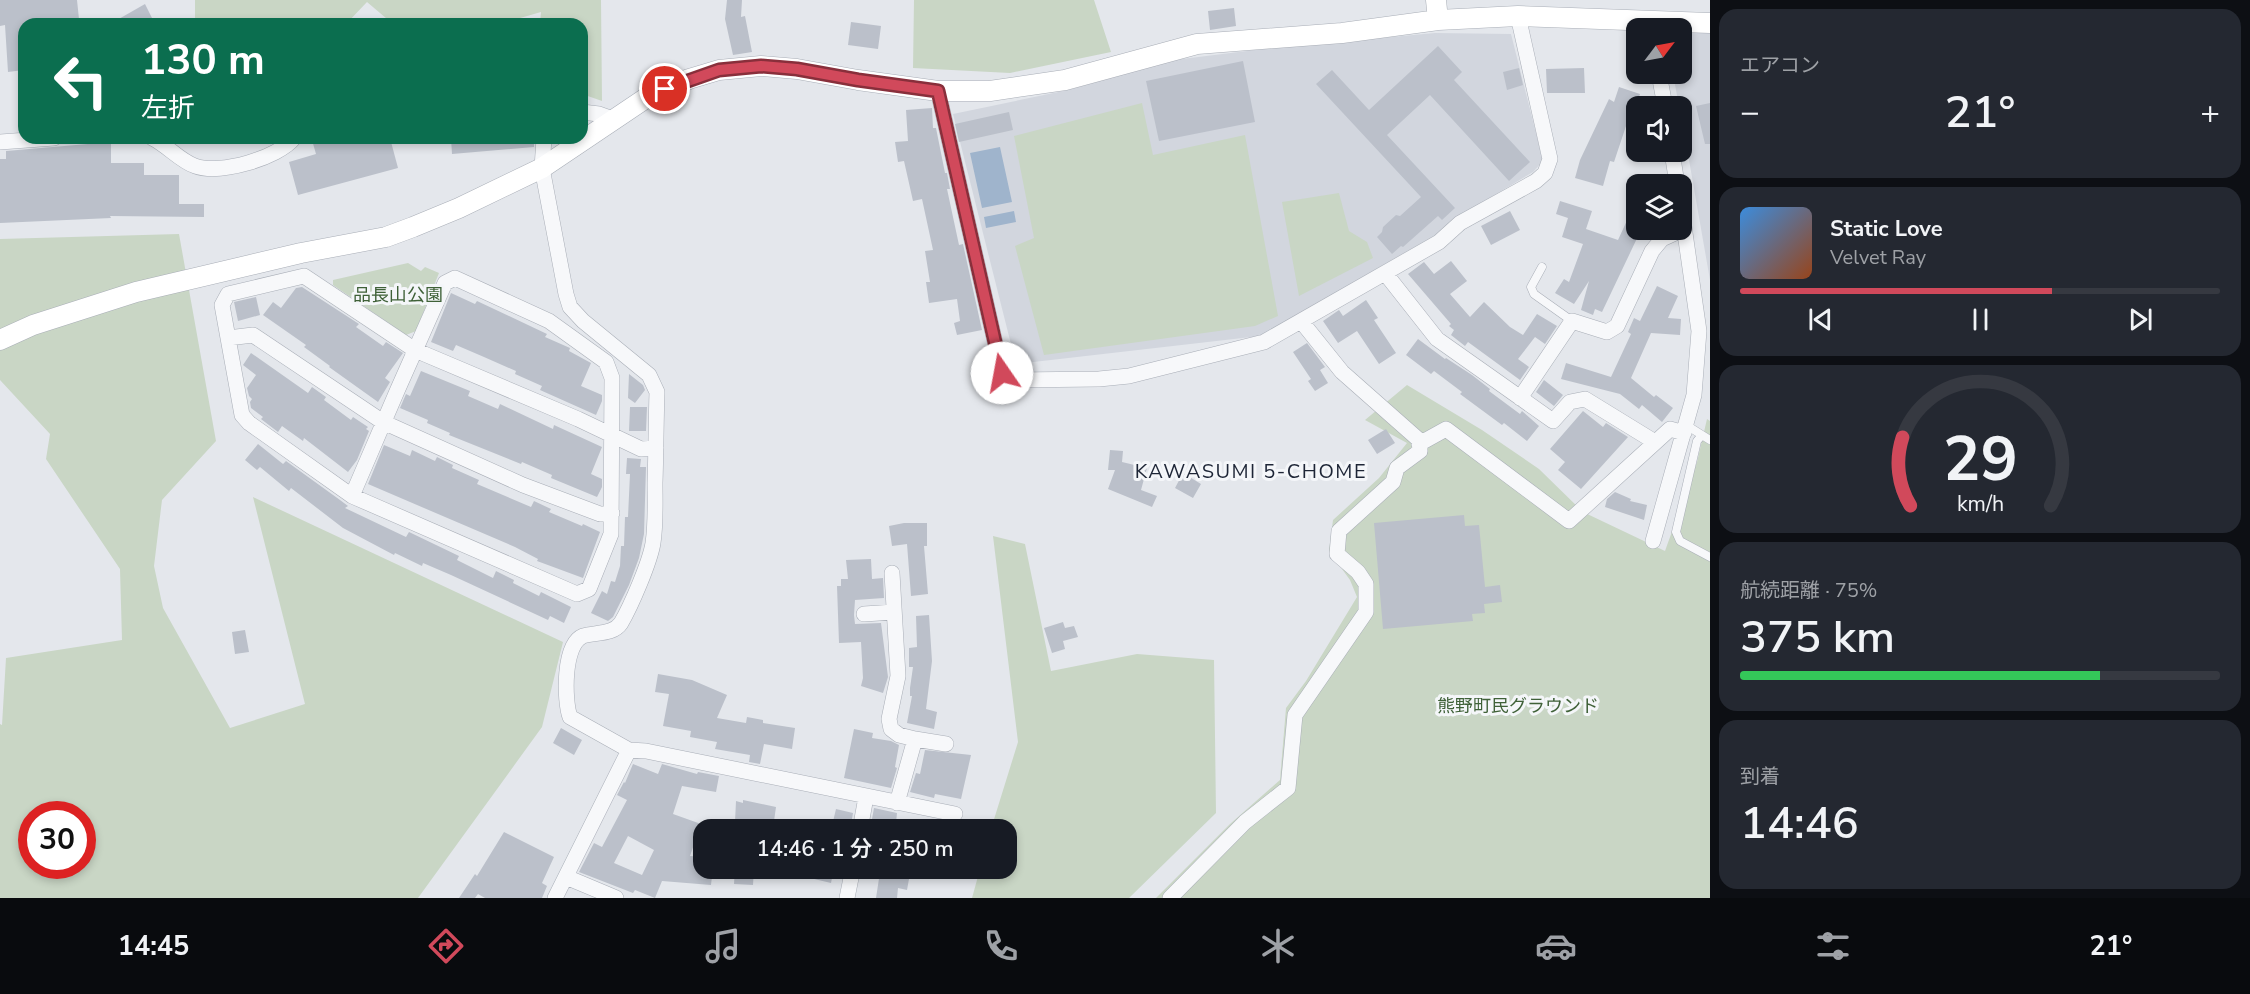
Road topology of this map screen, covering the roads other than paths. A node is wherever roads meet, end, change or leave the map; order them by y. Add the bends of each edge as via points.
1 (1436, 0) edge
2 (1519, 8) edge
3 (1438, 20) junction
4 (1626, 22) edge
5 (1710, 23) edge
6 (1692, 24) edge
7 (938, 91) junction
8 (588, 113) edge
9 (613, 119) junction
10 (588, 136) edge
11 (18, 141) edge
12 (0, 142) edge
13 (161, 144) edge
14 (289, 144) edge
15 (544, 144) edge
16 (577, 144) edge
17 (542, 168) junction
18 (1661, 240) edge
19 (1686, 240) edge
20 (1542, 267) dead end
21 (1385, 273) junction
22 (1301, 321) junction
23 (1572, 321) junction
24 (228, 338) junction
25 (0, 340) edge
26 (415, 350) junction
27 (1520, 398) junction
28 (383, 422) junction
29 (1685, 429) junction
30 (1702, 435) junction
31 (612, 436) junction
32 (1710, 440) edge
33 (1655, 442) junction
34 (1419, 444) junction
35 (656, 448) junction
36 (352, 496) junction
37 (612, 513) junction
38 (1653, 541) dead end
39 (1710, 556) edge
40 (892, 573) dead end
41 (894, 612) junction
42 (864, 614) dead end
43 (915, 739) junction
44 (946, 744) dead end
45 (629, 750) junction
46 (866, 797) junction
47 (897, 803) junction
48 (955, 814) dead end
49 (862, 819) edge
50 (566, 878) junction
51 (851, 879) edge
52 (555, 898) edge
53 (616, 898) edge
54 (847, 898) edge
55 (1170, 898) edge

1 - 3 street
2 - 3 street
2 - 4 street
2 - 21 street via 1550,159 1545,173
3 - 7 street via 1341,33 1197,44 1065,80 990,91
5 - 6 street
7 - 9 street via 761,66 719,70 688,79 649,96
7 - 22 street via 1002,373 1010,380 1129,376 1264,342
8 - 9 street
9 - 10 street
11 - 12 street
13 - 14 street via 194,166 213,170 273,154
15 - 17 street
16 - 17 street
17 - 25 street via 459,208 386,237 136,292 33,325
17 - 35 street via 570,307 649,375 657,392
18 - 23 street via 1652,251 1617,326 1607,332
19 - 29 street via 1699,331 1694,395
20 - 23 lane via 1531,287 1534,294
21 - 22 street
21 - 27 street via 1437,339
22 - 34 street via 1341,372
23 - 27 street
24 - 26 street via 222,305 228,294 304,276
24 - 28 street via 253,335
24 - 36 street via 242,415
26 - 28 street
26 - 31 street
26 - 31 street via 445,283 455,278 549,321 606,362 612,378
27 - 33 street via 1553,421 1570,402 1585,399
28 - 36 street
28 - 37 street via 523,485 600,514
29 - 30 lane
29 - 33 street via 1670,429
29 - 38 street
30 - 32 lane
30 - 39 lane via 1697,441 1676,532 1680,541
31 - 35 street via 641,449
31 - 37 street
33 - 34 street via 1569,521 1446,429
34 - 55 street via 1420,450 1397,468 1393,482 1338,531 1338,554 1366,584 1366,612 1295,715 1287,788 1245,822
35 - 45 street via 654,532 648,563 620,626 581,636 573,645 567,669 566,706 570,717
36 - 37 street via 577,594 589,589 611,534
40 - 41 street
41 - 42 street
41 - 43 street via 898,676 889,719 891,729 898,735
43 - 44 street
43 - 47 street
45 - 46 street
45 - 50 street
46 - 47 street
46 - 49 street
47 - 48 street
50 - 52 street
50 - 53 street
51 - 54 street

